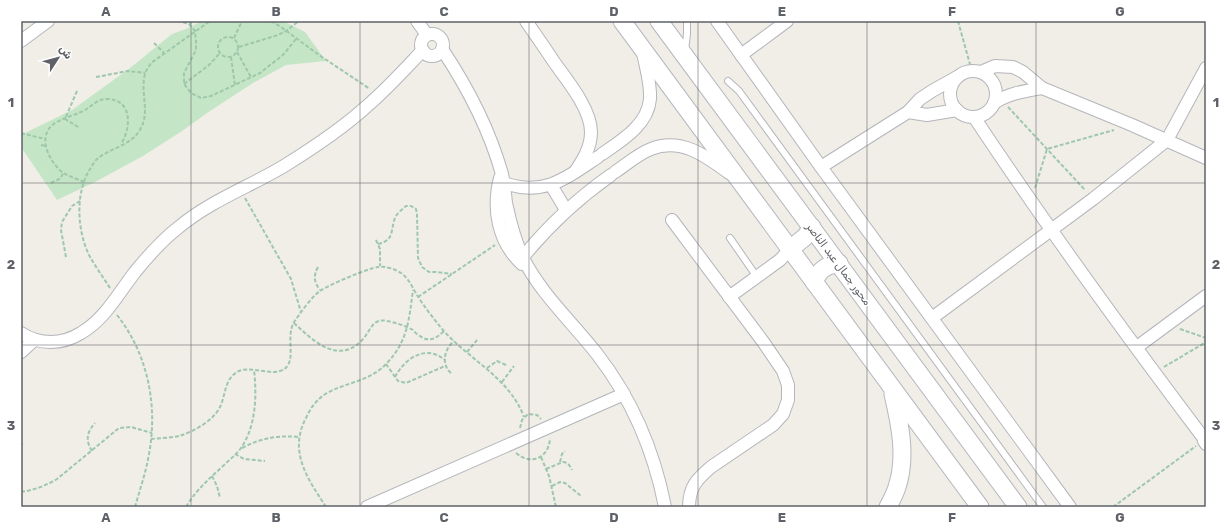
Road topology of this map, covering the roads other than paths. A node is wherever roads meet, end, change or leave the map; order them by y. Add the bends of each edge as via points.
1 (48, 21) edge
2 (417, 21) edge
3 (526, 21) edge
4 (622, 21) edge
5 (659, 21) edge
6 (687, 21) edge
7 (717, 21) edge
8 (787, 21) edge
9 (427, 35) junction
10 (21, 41) edge
11 (642, 48) junction
12 (442, 49) junction
13 (423, 50) junction
14 (684, 55) junction
15 (740, 55) junction
16 (1206, 68) edge
17 (976, 72) junction
18 (957, 77) junction
19 (728, 81) dead end
20 (1042, 88) junction
21 (998, 101) junction
22 (957, 110) junction
23 (908, 112) junction
24 (974, 117) junction
25 (1167, 140) junction
26 (604, 153) junction
27 (1206, 158) edge
28 (821, 167) junction
29 (617, 171) junction
30 (575, 172) junction
31 (503, 178) junction
32 (739, 181) junction
33 (551, 185) junction
34 (566, 210) junction
35 (672, 220) dead end
36 (812, 227) junction
37 (1051, 230) junction
38 (730, 238) dead end
39 (790, 249) junction
40 (523, 257) junction
41 (839, 263) junction
42 (530, 270) junction
43 (757, 277) junction
44 (814, 282) junction
45 (729, 296) junction
46 (1206, 296) edge
47 (932, 318) junction
48 (21, 333) edge
49 (34, 340) junction
50 (1137, 347) junction
51 (21, 352) edge
52 (891, 388) junction
53 (624, 394) junction
54 (1205, 441) edge
55 (897, 487) junction
56 (367, 507) edge
57 (665, 507) edge
58 (689, 507) edge
59 (888, 507) edge
60 (896, 507) edge
61 (980, 507) edge
62 (1018, 507) edge
63 (1043, 507) edge
64 (1070, 507) edge

1 - 10 street
2 - 9 street
3 - 30 street via 574,91 590,121 590,143
4 - 11 main road
5 - 14 main road, محور جمال عبد الناصر
6 - 14 lane
7 - 15 street
8 - 15 street
9 - 12 street via 434,34 440,37 443,42
9 - 13 street via 421,43
11 - 26 street via 650,92 648,109 640,123
11 - 32 main road
12 - 13 street via 435,55 428,55
12 - 31 street via 478,110 496,153
13 - 49 street via 380,95 344,126 180,226 148,256 92,325 70,339 59,342
14 - 36 main road, محور جمال عبد الناصر
15 - 28 street
16 - 25 street
17 - 18 street via 964,73
17 - 20 street via 995,66 1013,67
17 - 21 street via 989,77
18 - 22 street via 950,94
18 - 23 street via 920,99
19 - 63 lane via 739,91
20 - 21 street via 1021,92
20 - 25 street
21 - 24 street via 986,113
22 - 23 street via 927,115
22 - 24 street
23 - 28 street
24 - 37 street
25 - 27 street
25 - 37 street
26 - 29 street
26 - 30 street
28 - 47 street
29 - 32 street via 651,149 674,145 699,152
29 - 34 street
30 - 33 street
31 - 33 street via 527,188
31 - 40 street via 510,221
31 - 42 street via 497,190 498,223 511,251
32 - 39 main road
33 - 34 street
34 - 40 street
35 - 45 street
36 - 39 main road via 805,237
36 - 41 main road, محور جمال عبد الناصر
37 - 47 street
37 - 50 street
38 - 43 lane
39 - 43 street
39 - 44 main road
40 - 42 street
41 - 44 main road via 823,268
41 - 62 main road, محور جمال عبد الناصر
42 - 53 street via 561,312 597,353
43 - 45 street
44 - 52 main road
45 - 58 street via 782,371 788,385 788,400 783,414 773,425 711,467 695,483 689,496
46 - 50 street
47 - 64 street
48 - 49 street
49 - 51 street
50 - 54 street
52 - 55 main road via 901,432 903,457
52 - 61 main road
53 - 56 street
53 - 57 street via 646,439
55 - 59 main road
55 - 60 main road

